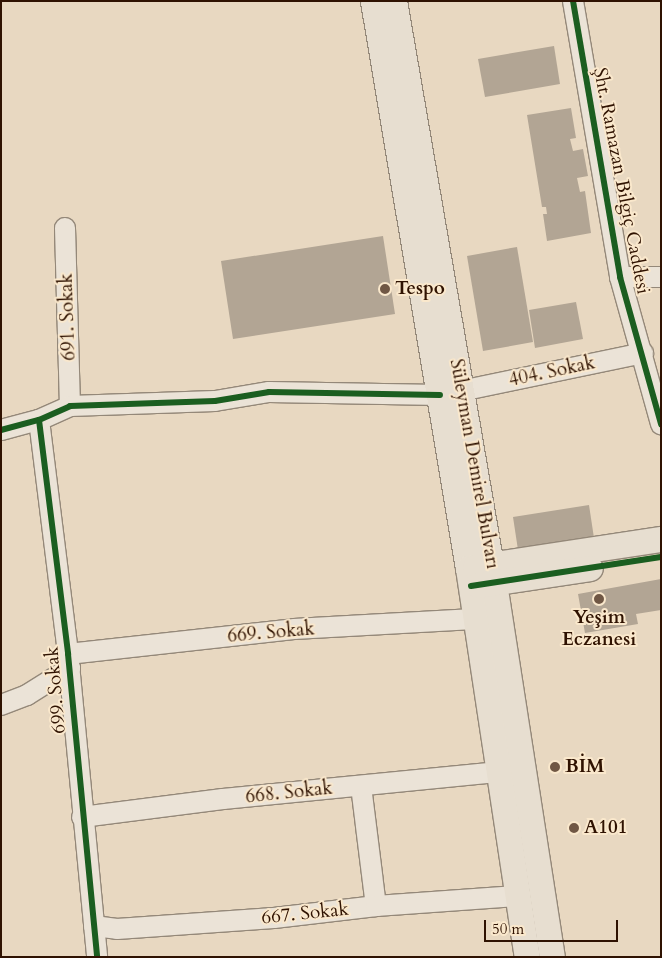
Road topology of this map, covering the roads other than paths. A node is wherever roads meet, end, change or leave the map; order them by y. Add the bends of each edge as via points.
1 (373, 1) edge
2 (394, 1) edge
3 (573, 1) edge
4 (65, 228) dead end
5 (620, 277) junction
6 (661, 277) edge
7 (643, 353) junction
8 (450, 393) junction
9 (70, 406) junction
10 (39, 420) junction
11 (661, 424) edge
12 (1, 430) edge
13 (661, 539) edge
14 (661, 557) edge
15 (481, 575) junction
16 (474, 619) junction
17 (69, 661) junction
18 (1, 705) edge
19 (497, 772) junction
20 (362, 786) junction
21 (82, 818) junction
22 (517, 896) junction
23 (376, 906) junction
24 (94, 926) junction
25 (97, 957) edge
26 (527, 957) edge
27 (552, 957) edge

1 - 8 main road, Süleyman Demirel Bulvarı
2 - 8 main road, Süleyman Demirel Bulvarı
3 - 5 street, Şht. Ramazan Bilgiç Caddesi
4 - 9 street, 691. Sokak
5 - 6 street
5 - 7 street, Şht. Ramazan Bilgiç Caddesi
7 - 8 street, 404. Sokak
7 - 11 street, Şht. Ramazan Bilgiç Caddesi
8 - 9 street, 404. Sokak via 269,392 215,401
8 - 15 main road, Süleyman Demirel Bulvarı
9 - 10 street
10 - 12 street
10 - 17 street, 699. Sokak
13 - 15 main road
14 - 15 main road
15 - 16 main road, Süleyman Demirel Bulvarı
15 - 27 main road, Süleyman Demirel Bulvarı
16 - 17 street, 669. Sokak via 294,629
16 - 19 main road, Süleyman Demirel Bulvarı
17 - 18 street via 27,695
17 - 21 street, 699. Sokak
19 - 20 street, 668. Sokak
19 - 22 main road, Süleyman Demirel Bulvarı
20 - 21 street, 668. Sokak
20 - 23 street
21 - 24 street, 699. Sokak
22 - 23 street, 667. Sokak
22 - 26 main road, Süleyman Demirel Bulvarı
23 - 24 street, 667. Sokak via 274,918 117,929
24 - 25 street, 699. Sokak

